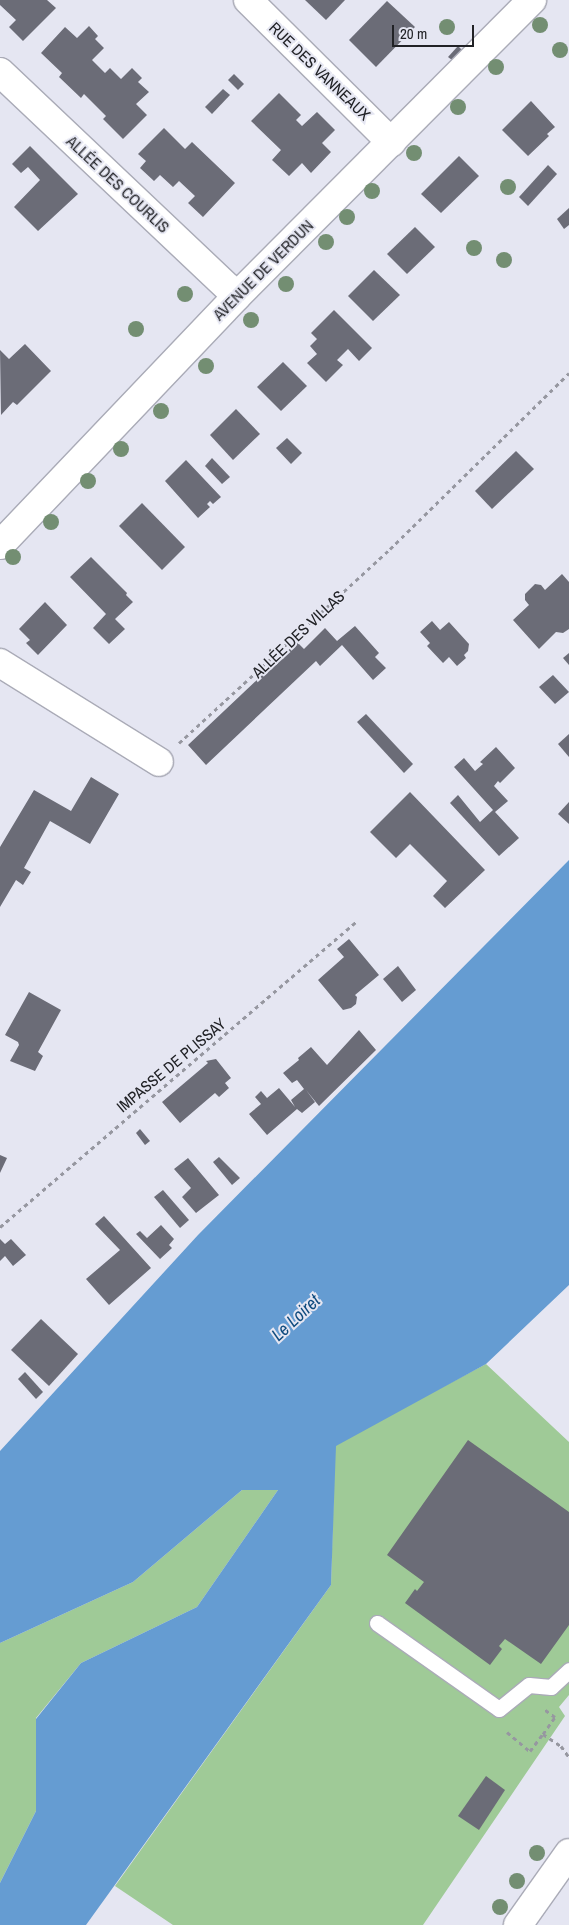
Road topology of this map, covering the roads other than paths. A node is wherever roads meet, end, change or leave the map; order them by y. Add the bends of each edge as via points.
1 (248, 0) edge
2 (532, 0) edge
3 (0, 72) edge
4 (391, 142) junction
5 (237, 296) junction
6 (0, 545) edge
7 (0, 663) edge
8 (159, 762) road end
9 (377, 1623) dead end
10 (569, 1670) edge
11 (569, 1853) edge
12 (518, 1925) edge

1 - 4 street, RUE DES VANNEAUX
2 - 4 street, AVENUE DE VERDUN
3 - 5 street, ALLÉE DES COURLIS
4 - 5 street, AVENUE DE VERDUN
5 - 6 street, AVENUE DE VERDUN
7 - 8 street
9 - 10 lane via 499,1709 529,1685 552,1687
11 - 12 street

